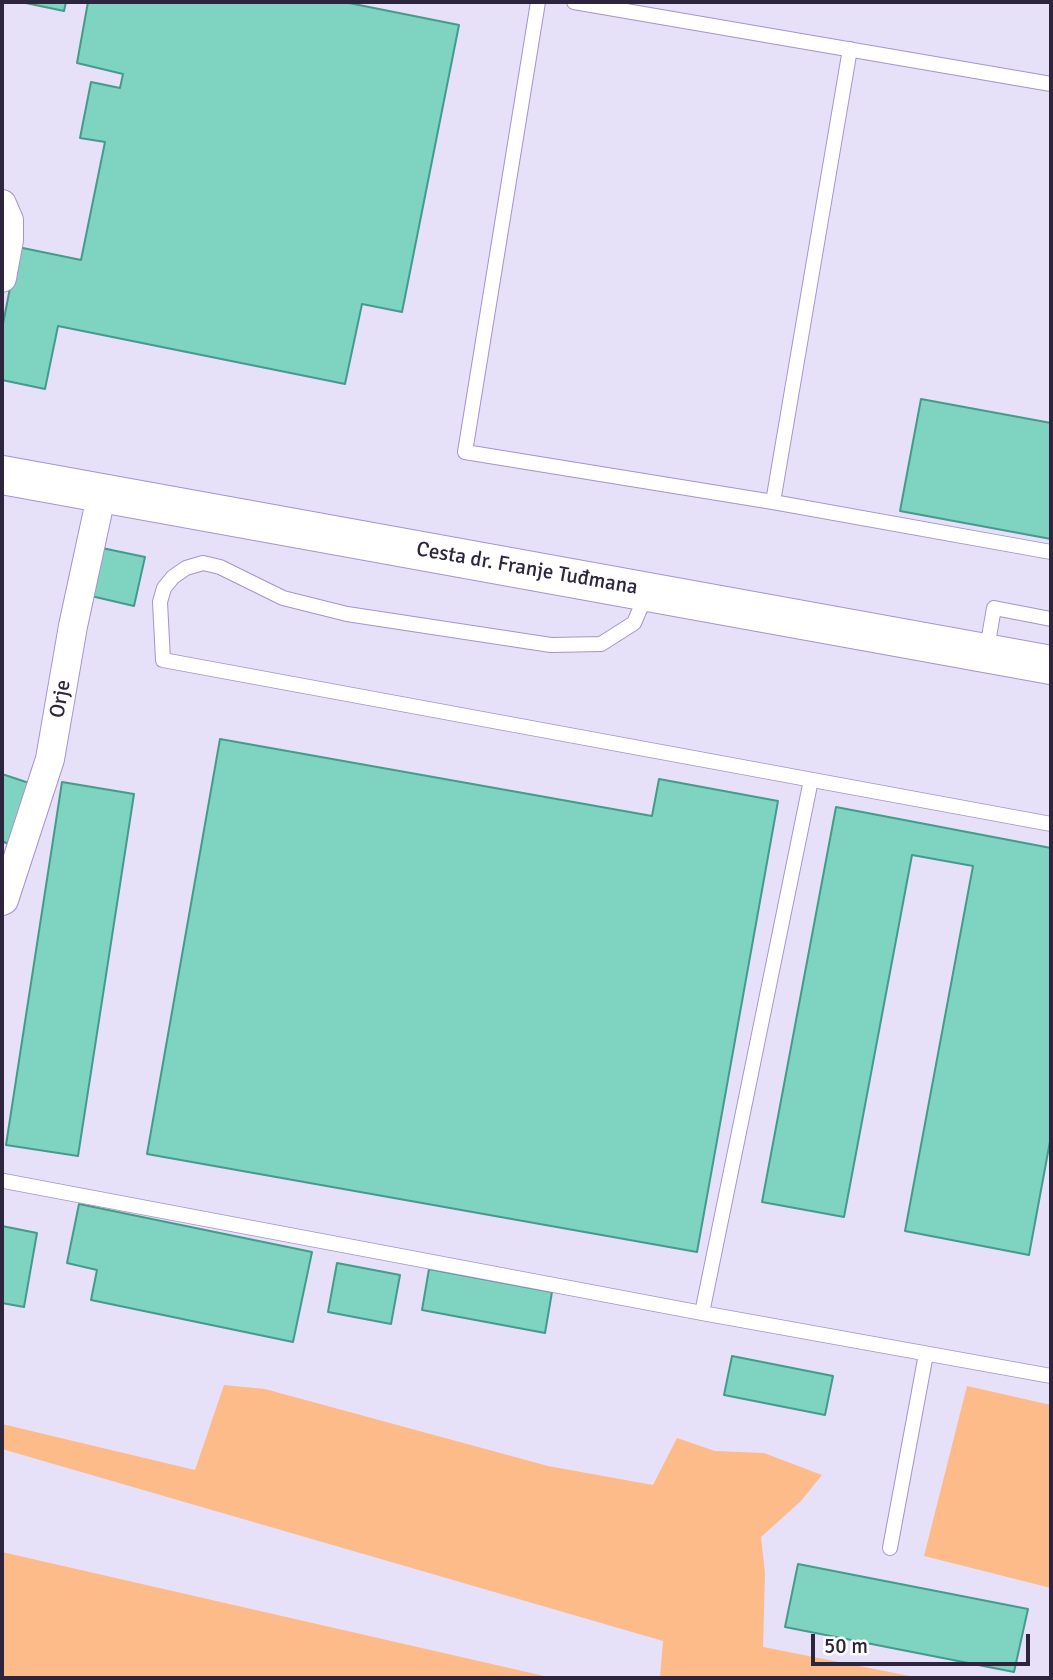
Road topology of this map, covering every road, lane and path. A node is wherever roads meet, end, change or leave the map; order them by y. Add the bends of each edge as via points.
1 (538, 2) edge
2 (574, 2) edge
3 (850, 49) junction
4 (1051, 85) edge
5 (2, 204) edge
6 (2, 278) edge
7 (2, 475) edge
8 (102, 492) junction
9 (773, 502) junction
10 (1051, 552) edge
11 (648, 591) junction
12 (1051, 619) edge
13 (986, 655) junction
14 (1051, 665) edge
15 (811, 780) junction
16 (1051, 824) edge
17 (2, 901) edge
18 (4, 1181) dead end
19 (702, 1313) junction
20 (926, 1354) junction
21 (1051, 1376) edge
22 (890, 1548) dead end

1 - 9 lane via 465,452
2 - 3 lane
3 - 4 lane
3 - 9 lane
5 - 6 street via 9,220 9,240
7 - 8 main road, Cesta dr. Franje Tuđmana
8 - 11 main road, Cesta dr. Franje Tuđmana
8 - 17 street, Orje via 50,760
9 - 10 lane
11 - 13 main road, Cesta dr. Franje Tuđmana
11 - 15 lane via 634,623 601,644 551,645 347,614 283,598 203,563 186,568 164,588 160,602 163,660
12 - 13 lane via 994,608
13 - 14 main road, Cesta dr. Franje Tuđmana
15 - 16 lane
15 - 19 lane
18 - 19 lane
19 - 20 lane
20 - 21 lane
20 - 22 lane

